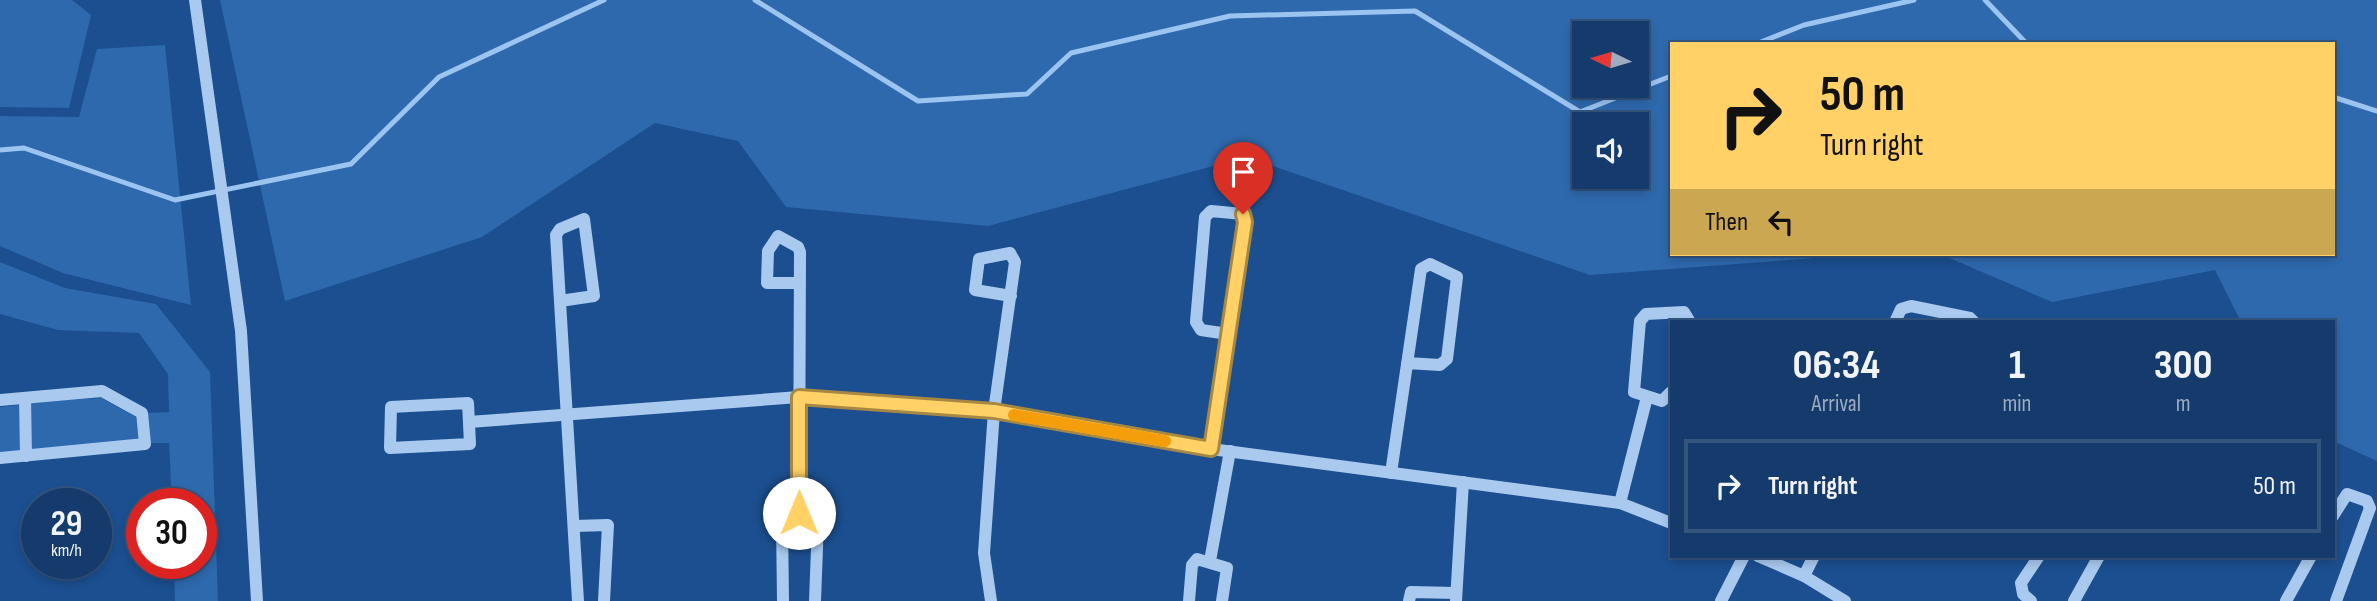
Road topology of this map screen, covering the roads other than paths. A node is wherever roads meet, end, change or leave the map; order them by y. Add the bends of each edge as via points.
1 (195, 0) edge
2 (800, 283) dead end
3 (1011, 296) dead end
4 (560, 301) junction
5 (1689, 320) edge
6 (1896, 320) edge
7 (1972, 320) edge
8 (1228, 334) junction
9 (1407, 363) junction
10 (1670, 393) edge
11 (799, 397) junction
12 (1647, 397) junction
13 (24, 398) junction
14 (0, 400) edge
15 (994, 411) junction
16 (567, 415) junction
17 (469, 422) junction
18 (1211, 449) junction
19 (1230, 451) junction
20 (26, 456) junction
21 (0, 458) edge
22 (1391, 473) junction
23 (1463, 482) junction
24 (1620, 503) junction
25 (799, 513) junction
26 (2335, 513) edge
27 (1670, 523) edge
28 (573, 526) junction
29 (1743, 558) edge
30 (1763, 558) edge
31 (1813, 558) edge
32 (2038, 558) edge
33 (2098, 558) edge
34 (2310, 558) edge
35 (1210, 561) junction
36 (1804, 576) junction
37 (1456, 597) edge
38 (257, 601) edge
39 (578, 601) edge
40 (604, 601) edge
41 (783, 601) edge
42 (815, 601) edge
43 (991, 601) edge
44 (1189, 601) edge
45 (1222, 601) edge
46 (1409, 601) edge
47 (1721, 601) edge
48 (1845, 601) edge
49 (2031, 601) edge
50 (2074, 601) edge
51 (2286, 601) edge
52 (2336, 601) edge

1 - 38 street via 241,331
2 - 11 street
3 - 15 street
4 - 4 street via 556,235 584,219 594,296
4 - 16 street
5 - 12 street via 1684,312 1643,317 1633,388
6 - 7 street via 1900,309 1911,306
8 - 8 street via 1245,222 1238,212 1211,211 1205,217 1196,322 1201,330
8 - 18 street
9 - 9 street via 1420,269 1430,264 1457,277 1447,359 1440,365
9 - 22 street
10 - 12 street via 1662,401
11 - 15 street
11 - 16 street
11 - 25 street
12 - 24 street
13 - 14 street
13 - 20 street
13 - 20 street via 102,391 142,413 145,444
15 - 18 street
15 - 43 street via 984,553
16 - 17 street
16 - 28 street
17 - 17 street via 468,403 391,407 390,448 470,444
18 - 19 street
19 - 22 street
19 - 35 street
20 - 21 street
22 - 23 street
23 - 24 street
23 - 37 street
24 - 27 street
25 - 41 street via 789,513 782,521
25 - 42 street via 810,513 818,522
26 - 52 street via 2347,494 2367,501 2370,508
28 - 39 street
28 - 40 street via 608,525
29 - 47 street
30 - 36 street
31 - 36 street
32 - 49 street via 2021,583 2023,594
33 - 50 street
34 - 51 street
35 - 44 street via 1194,561
35 - 45 street via 1227,568
36 - 48 street
37 - 46 street via 1411,592

